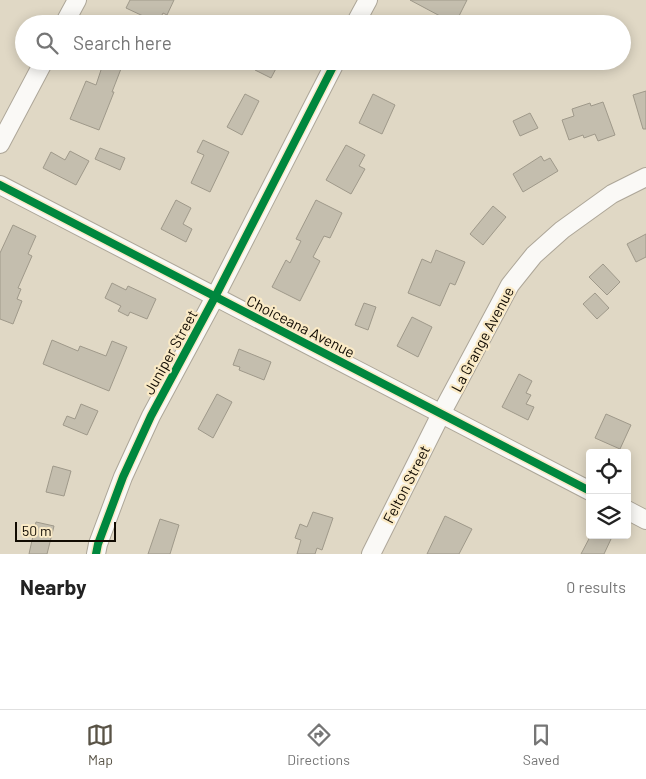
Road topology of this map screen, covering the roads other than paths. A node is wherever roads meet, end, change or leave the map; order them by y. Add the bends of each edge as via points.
1 (77, 0) edge
2 (368, 0) edge
3 (69, 15) edge
4 (360, 15) edge
5 (39, 70) edge
6 (331, 70) edge
7 (0, 144) edge
8 (646, 177) edge
9 (0, 185) edge
10 (215, 297) junction
11 (441, 414) junction
12 (586, 489) edge
13 (631, 512) edge
14 (646, 520) edge
15 (96, 554) edge
16 (371, 554) edge

1 - 3 street
2 - 4 street
5 - 7 street
6 - 10 street, Juniper Street
8 - 11 street, La Grange Avenue via 612,194 534,255 510,285
9 - 10 street, Choiceana Avenue
10 - 11 street, Choiceana Avenue
10 - 15 street, Juniper Street via 151,416
11 - 12 street, Choiceana Avenue
11 - 16 street, Felton Street
13 - 14 street

